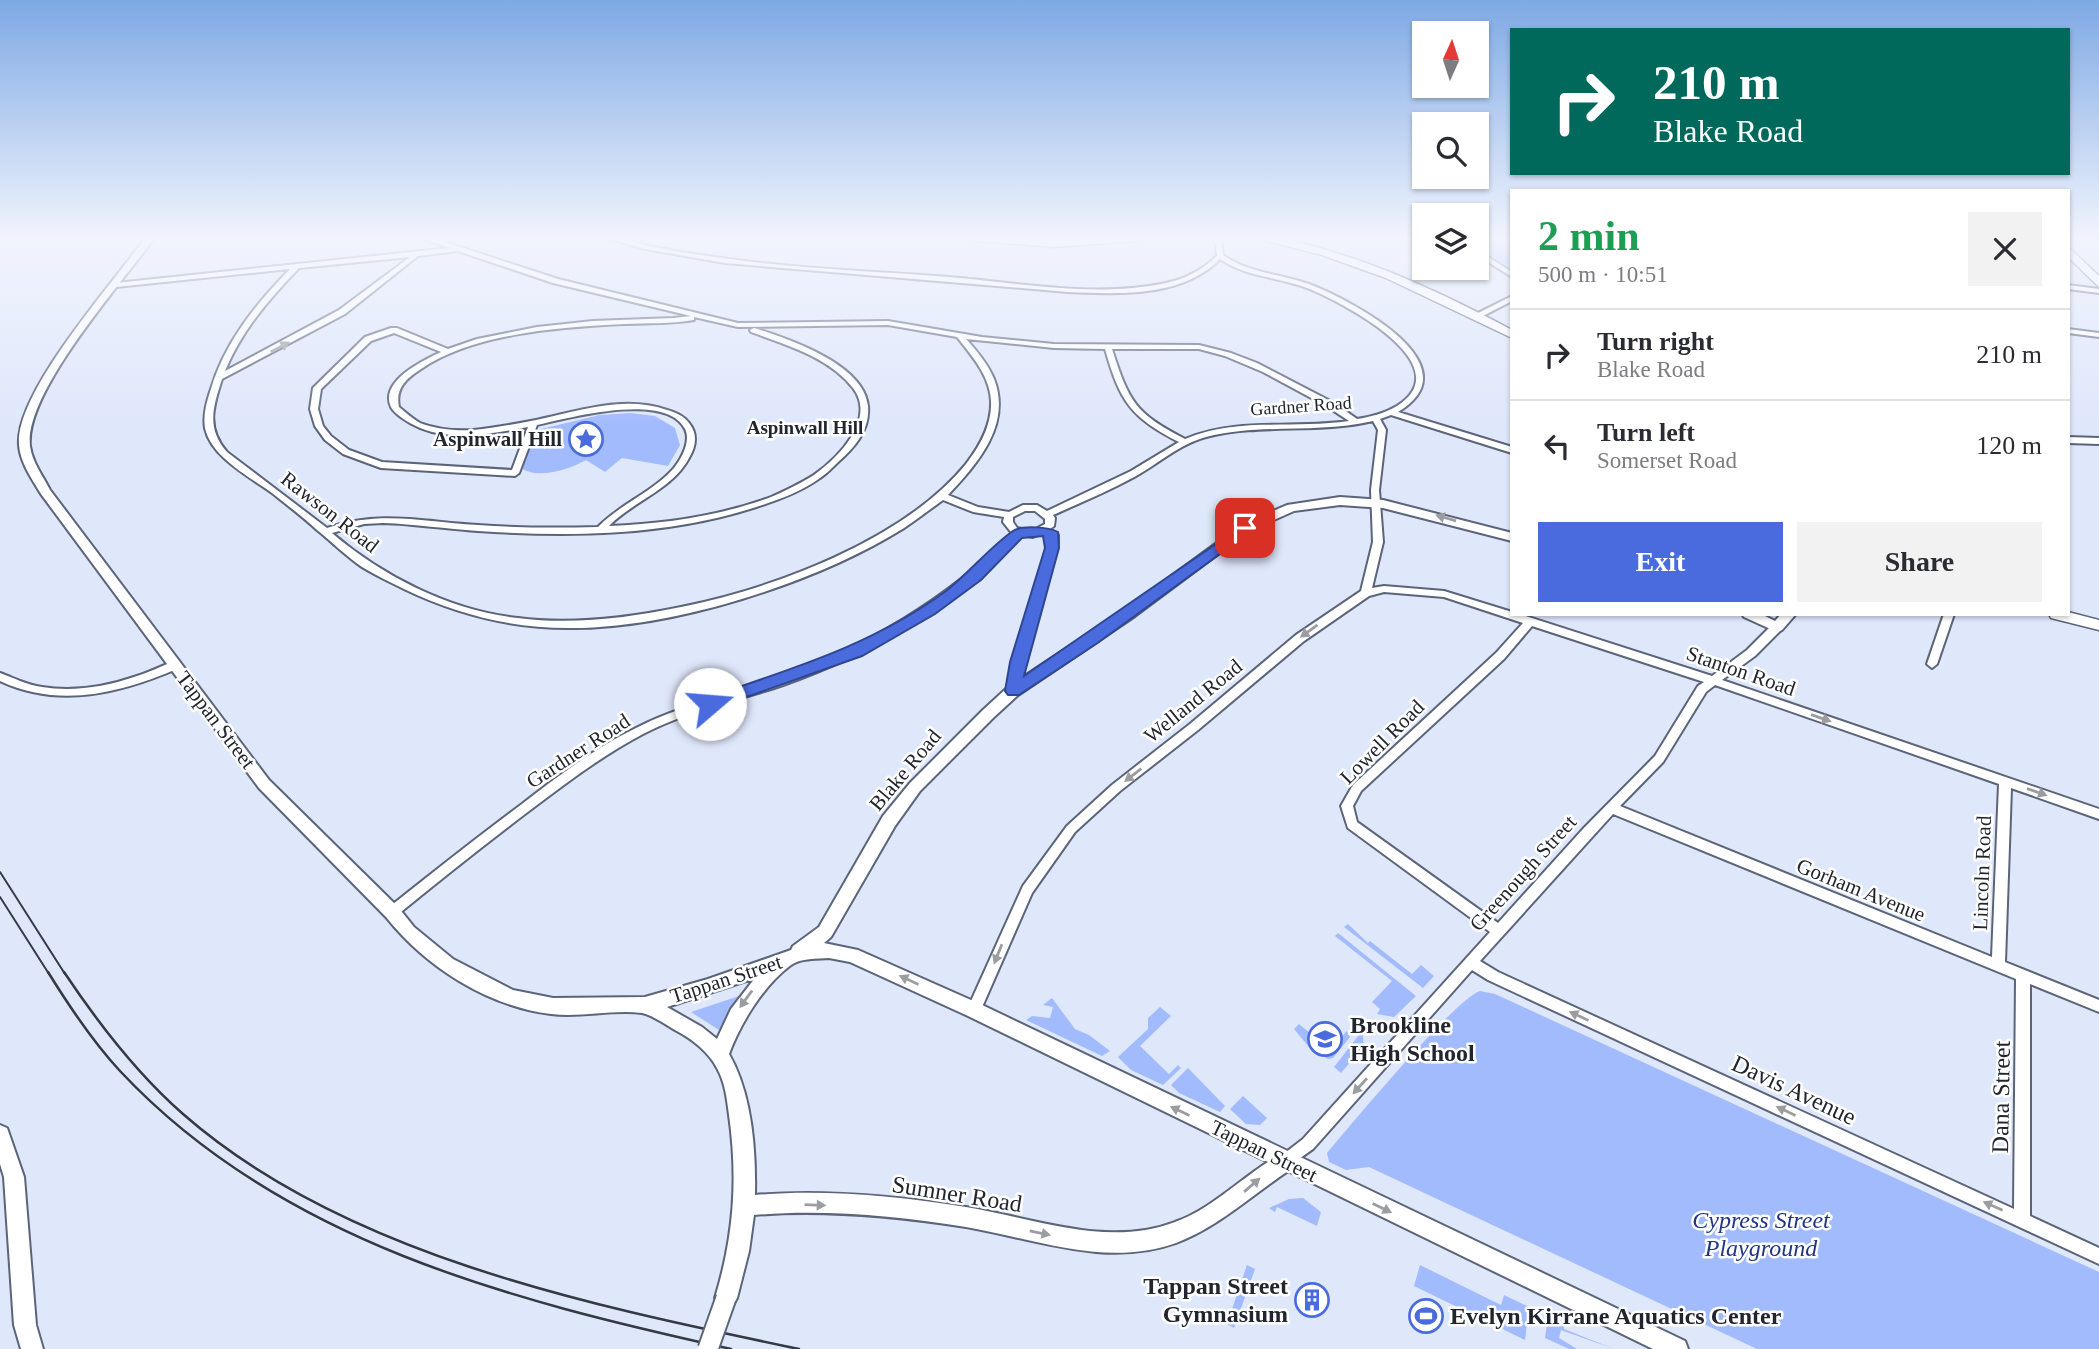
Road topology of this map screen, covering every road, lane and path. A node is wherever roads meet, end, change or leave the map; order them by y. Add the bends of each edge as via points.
1 (105, 300) edge
2 (267, 300) edge
3 (359, 300) edge
4 (629, 300) edge
5 (1336, 300) edge
6 (1440, 300) edge
7 (1508, 300) edge
8 (1476, 316) junction
9 (695, 317) junction
10 (743, 326) junction
11 (2070, 331) edge
12 (1510, 334) edge
13 (2099, 335) edge
14 (960, 336) junction
15 (1108, 347) junction
16 (449, 352) junction
17 (219, 377) junction
18 (1390, 412) junction
19 (1375, 417) junction
20 (1355, 422) junction
21 (533, 425) junction
22 (2070, 440) edge
23 (2099, 441) edge
24 (1185, 442) junction
25 (1510, 449) edge
26 (942, 496) junction
27 (1376, 502) junction
28 (1048, 513) junction
29 (1010, 514) junction
30 (600, 530) junction
31 (1045, 530) junction
32 (325, 532) junction
33 (1019, 533) junction
34 (1510, 536) edge
35 (1366, 593) junction
36 (1753, 616) edge
37 (1787, 616) edge
38 (1947, 616) edge
39 (2064, 616) edge
40 (1529, 623) junction
41 (2099, 625) edge
42 (1777, 627) junction
43 (1932, 664) dead end
44 (175, 665) junction
45 (0, 677) edge
46 (1711, 680) junction
47 (1013, 691) junction
48 (2005, 782) junction
49 (1611, 807) junction
50 (2099, 814) edge
51 (392, 912) junction
52 (1499, 931) junction
53 (791, 957) junction
54 (1471, 962) junction
55 (1998, 965) junction
56 (2023, 975) junction
57 (645, 1005) junction
58 (2099, 1006) edge
59 (974, 1010) junction
60 (720, 1055) junction
61 (0, 1135) edge
62 (1286, 1161) junction
63 (747, 1206) junction
64 (2022, 1220) junction
65 (2099, 1256) edge
66 (32, 1349) edge
67 (708, 1349) edge
68 (1677, 1349) edge

1 - 44 street, Tappan Street via 34,399 25,454 44,491
2 - 17 street, Rawson Road via 238,334
17 -> 3 street
4 - 9 street
5 - 18 street, Gardner Road via 1404,345 1417,364 1420,383 1410,398
6 - 8 main road
7 - 8 street
8 - 12 main road
9 - 10 street
9 - 16 street via 552,328
10 - 14 street via 888,323
10 - 30 street via 814,355 849,379 864,405 853,442 808,483 763,504 674,523
11 - 13 street
14 - 15 street
14 - 26 street, Rawson Road via 990,379 996,414 978,457
15 - 20 street via 1199,347 1235,354
15 - 24 street via 1127,402 1141,416
16 - 21 street via 402,380 393,398 400,413 416,423 447,430
16 - 21 street via 394,330 365,341 316,390 317,421 341,449 381,465 515,474
17 - 32 street, Rawson Road via 207,417 215,444
18 - 19 street, Gardner Road
18 - 25 street
19 - 20 street, Gardner Road
19 - 27 street via 1382,430
20 - 24 street, Gardner Road via 1242,427
21 - 30 street via 602,408 632,406 668,412 688,427 691,445 681,464
22 - 23 street
24 - 28 street, Gardner Road via 1122,479
26 - 29 street via 976,510
26 - 32 street, Rawson Road via 884,538 796,577 693,606 586,624 517,622 447,603 373,569
34 -> 27 street, Blake Road
27 - 35 street via 1378,542
27 - 47 street, Blake Road via 1319,503 1291,508 1256,523
28 - 29 street via 1030,507
28 - 31 street via 1051,522
29 - 33 street via 1010,526
30 - 32 street via 477,528 387,517
31 - 33 street
31 - 47 street via 1053,535 1052,548
33 - 51 street, Gardner Road via 975,576 930,610 857,652 687,711 627,738 560,783
35 - 40 street, Stanton Road via 1401,589 1444,594
35 -> 59 street, Welland Road via 1300,638 1071,829 1027,890
36 - 42 street
37 - 42 street, Greenough Street
38 - 43 street
39 - 41 main road
40 - 46 street, Stanton Road
40 - 52 street, Lowell Road via 1500,656 1357,788 1347,806 1352,825
42 - 46 street, Greenough Street via 1742,660
44 - 45 street via 135,681 85,690 40,689
44 - 51 street, Tappan Street via 264,784
46 -> 48 street, Stanton Road
46 - 49 street, Greenough Street via 1693,699 1666,751
47 - 53 street, Blake Road via 915,787 889,821 825,932
48 -> 50 street, Stanton Road
48 - 55 street, Lincoln Road
49 - 52 street, Greenough Street
49 - 55 street, Gorham Avenue
51 - 57 street, Tappan Street via 447,965 511,998 574,1008
52 - 54 street, Greenough Street
53 - 57 street, Tappan Street
59 -> 53 street, Tappan Street via 842,952 819,950
53 -> 60 street, Blake Road via 741,1004
54 -> 62 street, Greenough Street via 1308,1144
64 -> 54 street, Davis Avenue
55 - 56 street, Gorham Avenue
56 - 58 street, Gorham Avenue
56 - 64 street, Dana Street
57 - 60 street via 693,1030
62 -> 59 street, Tappan Street
60 - 63 street via 740,1122
61 - 66 street via 14,1177 25,1325
63 -> 62 street, Sumner Road via 793,1204 938,1213 1074,1239 1121,1241 1156,1238 1196,1223
62 -> 68 street, Tappan Street
63 - 67 street, bridge via 726,1298
64 - 65 street, Davis Avenue

